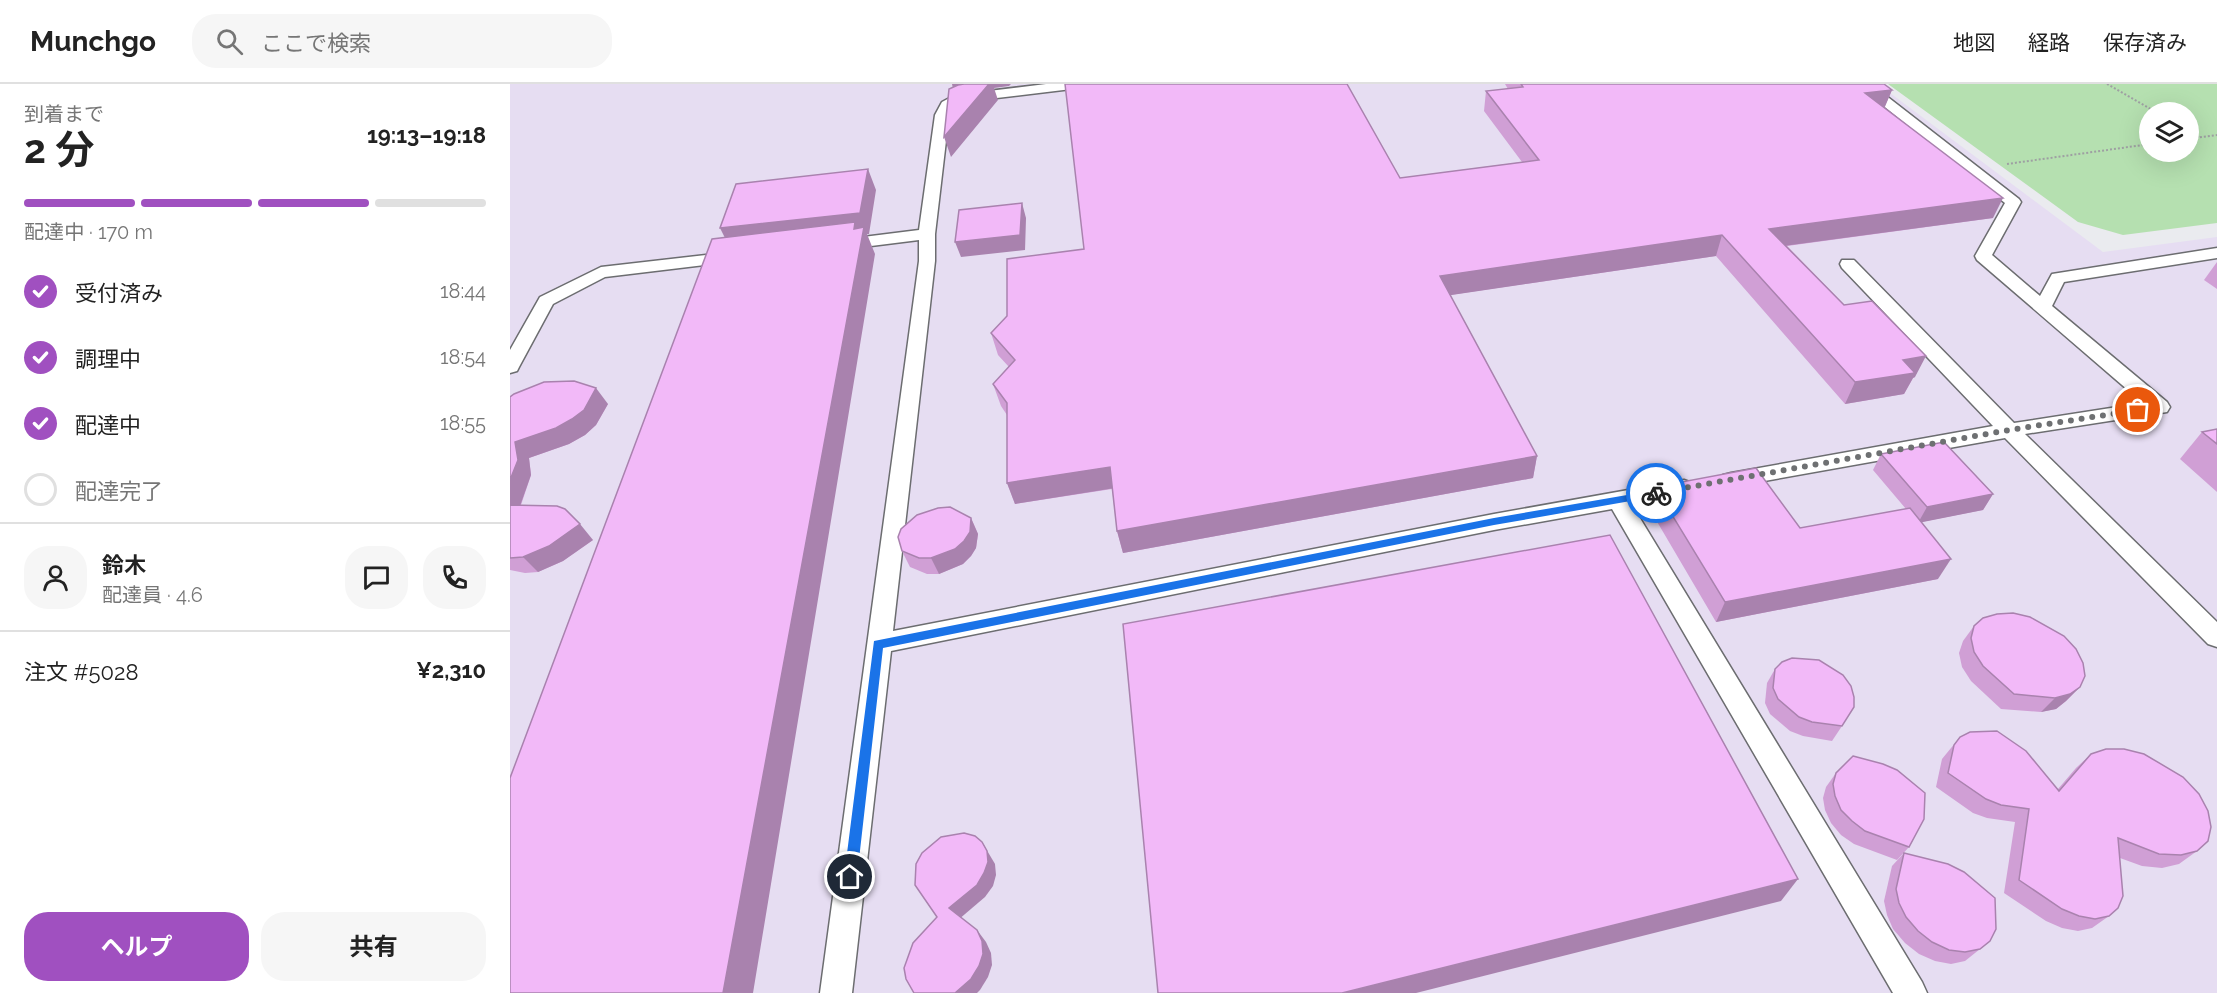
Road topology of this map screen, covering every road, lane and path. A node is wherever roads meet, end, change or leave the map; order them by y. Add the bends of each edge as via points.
1 (1080, 84) edge
2 (1863, 84) edge
3 (2107, 84) edge
4 (2139, 102) edge
5 (2217, 135) edge
6 (2199, 138) edge
7 (2139, 146) edge
8 (1973, 169) junction
9 (927, 234) junction
10 (822, 247) edge
11 (2217, 253) edge
12 (753, 255) edge
13 (1848, 264) dead end
14 (2043, 308) junction
15 (510, 367) edge
16 (2009, 430) junction
17 (1618, 500) junction
18 (2217, 637) edge
19 (878, 644) junction
20 (836, 993) edge
21 (1911, 993) edge

1 - 9 lane via 960,98 947,105 942,115
2 - 8 lane
3 - 4 path
5 - 6 path
7 - 8 path
8 - 14 lane via 2013,202 1983,256
9 - 10 lane
9 - 19 lane via 927,261
11 - 14 lane via 2058,278
12 - 15 lane via 601,272 546,301
13 - 16 lane
14 - 16 lane via 2160,407
16 - 17 lane
16 - 18 lane
17 - 19 lane
17 - 21 lane
19 - 20 lane

